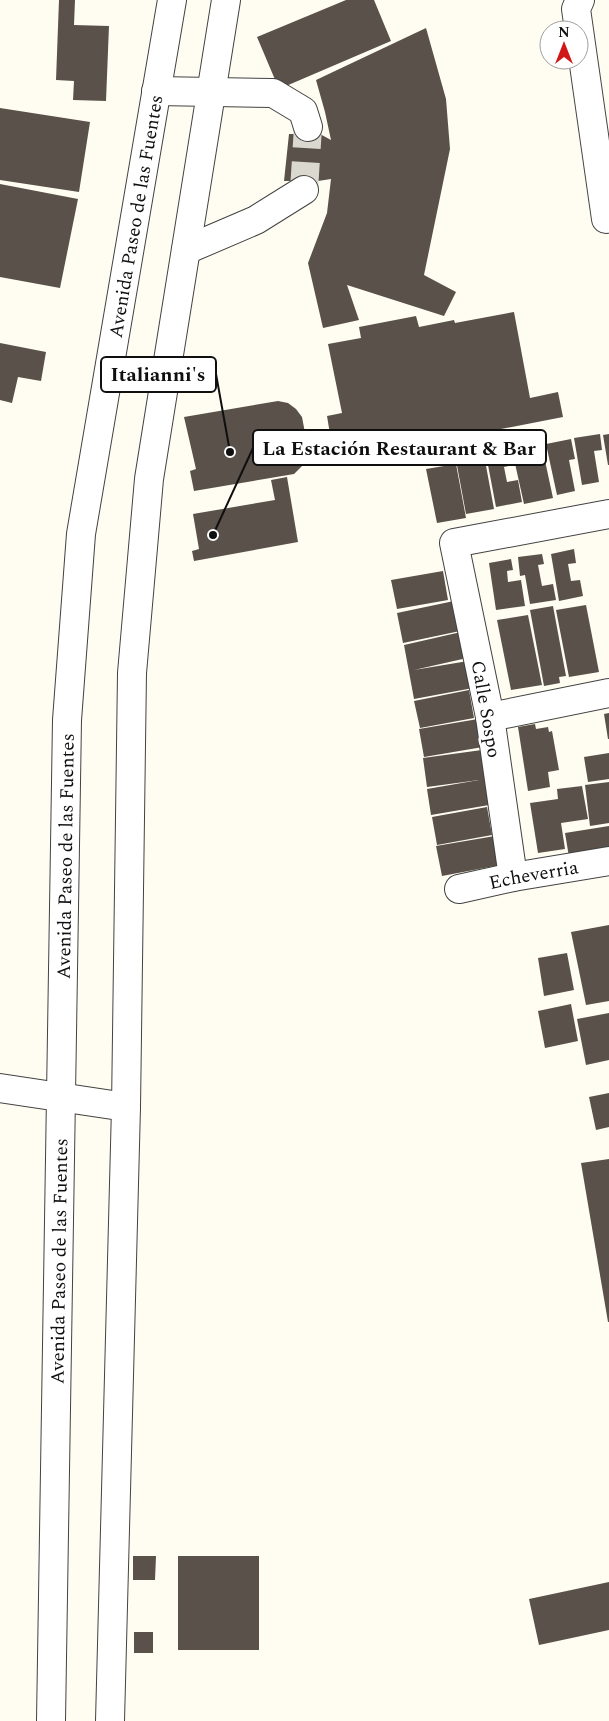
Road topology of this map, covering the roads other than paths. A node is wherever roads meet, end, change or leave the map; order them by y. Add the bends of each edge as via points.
1 (172, 0) edge
2 (226, 0) edge
3 (580, 0) edge
4 (156, 91) junction
5 (211, 91) junction
6 (308, 127) tunnel mouth
7 (304, 190) dead end
8 (606, 219) dead end
9 (186, 250) junction
10 (609, 514) edge
11 (609, 693) edge
12 (490, 717) junction
13 (609, 861) edge
14 (513, 877) junction
15 (459, 889) dead end
16 (0, 1088) edge
17 (61, 1099) junction
18 (126, 1107) junction
19 (50, 1721) edge
20 (110, 1721) edge

1 - 4 street, Avenida Paseo de las Fuentes
2 - 5 street
3 - 8 street via 576,9
4 - 5 street
4 - 17 street, Avenida Paseo de las Fuentes via 81,534 67,720
5 - 6 street via 273,93 303,111
5 - 9 street
7 - 9 street via 256,220
9 - 18 street via 149,479 132,673
10 - 12 street, Calle Sospo via 454,543
11 - 12 street
12 - 14 street, Calle Sospo
13 - 14 street, Echeverria
14 - 15 street, Echeverria
16 - 17 street
17 - 18 street
17 - 19 street, Avenida Paseo de las Fuentes
18 - 20 street

